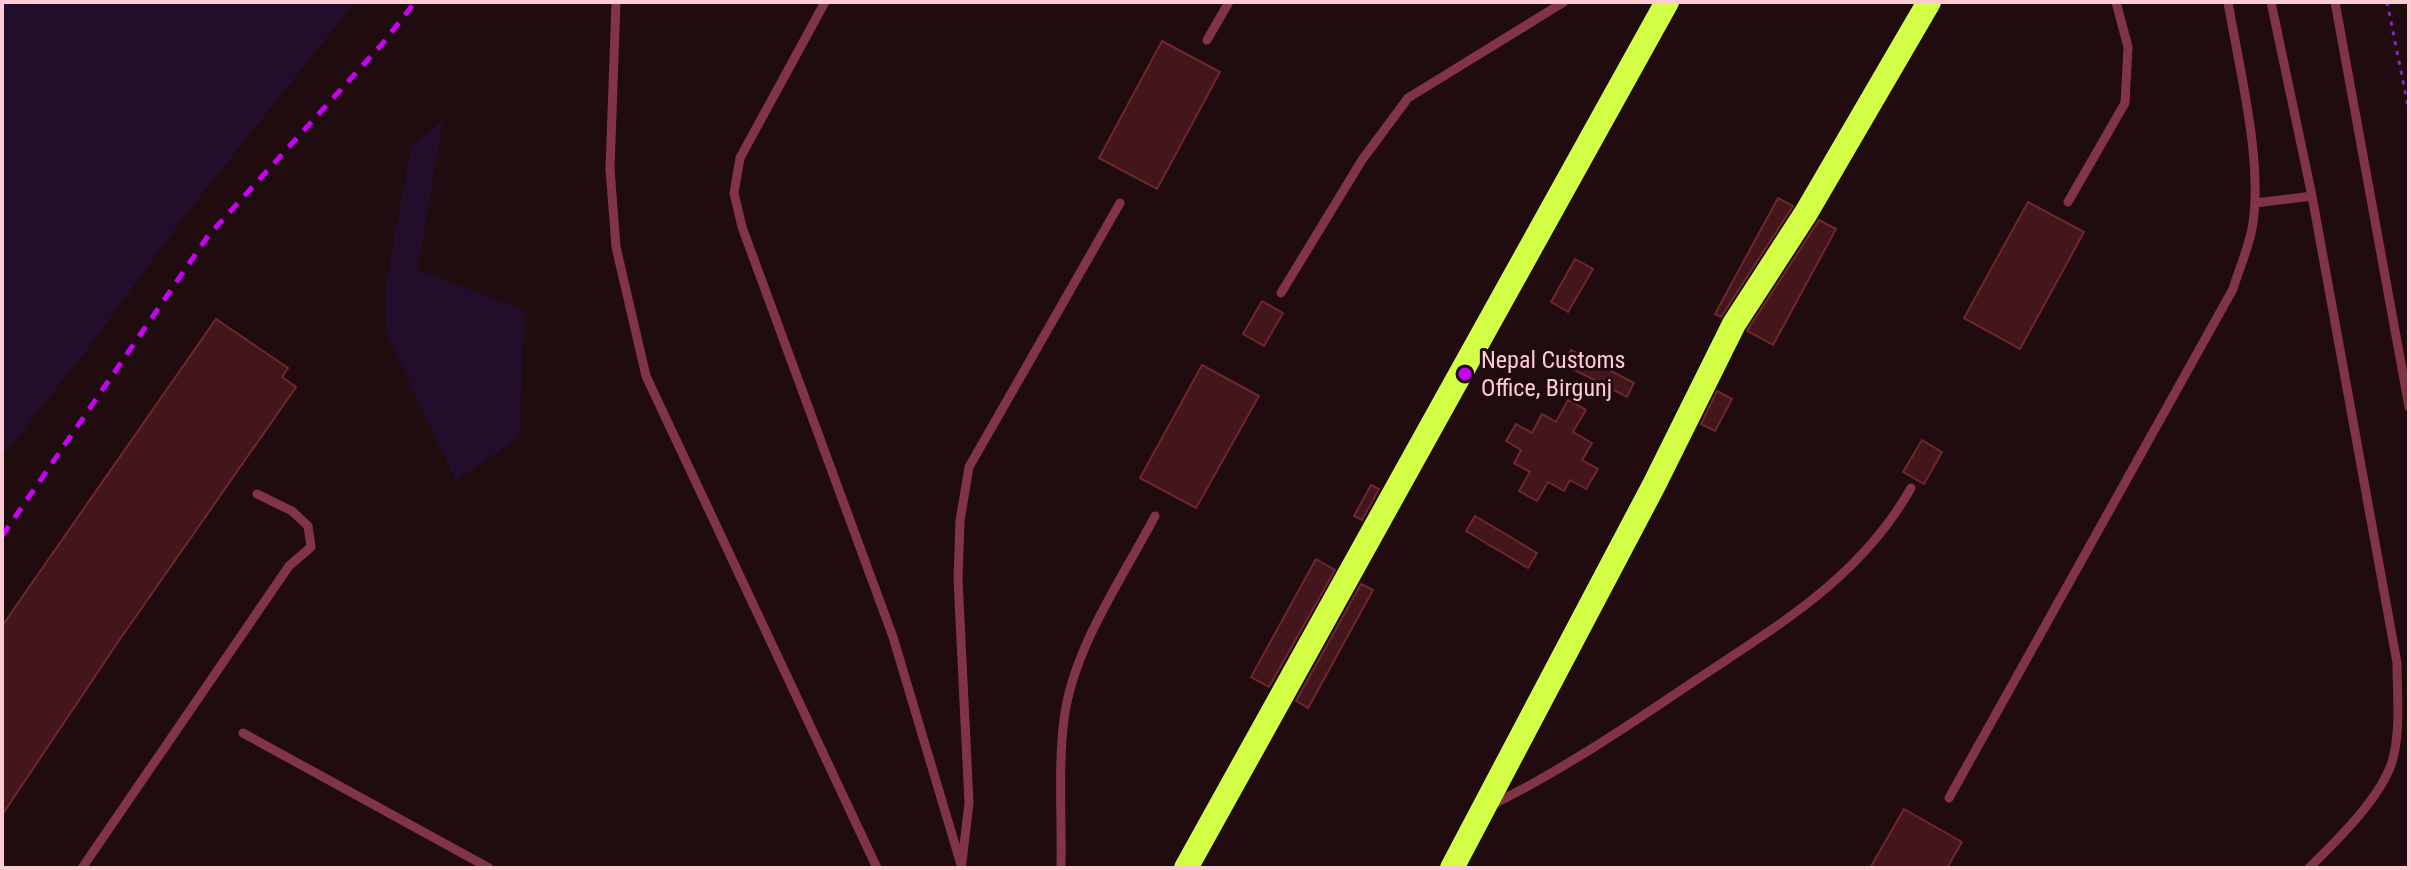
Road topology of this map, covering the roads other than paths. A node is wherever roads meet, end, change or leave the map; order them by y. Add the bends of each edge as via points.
1 (616, 2) edge
2 (825, 2) edge
3 (1229, 2) edge
4 (1564, 2) edge
5 (1667, 2) edge
6 (1929, 2) edge
7 (2116, 2) edge
8 (2228, 2) edge
9 (2271, 2) edge
10 (2335, 2) edge
11 (1207, 40) dead end
12 (2312, 196) junction
13 (2068, 202) dead end
14 (1120, 203) dead end
15 (2255, 203) junction
16 (1281, 293) dead end
17 (2409, 407) edge
18 (1911, 488) dead end
19 (257, 494) dead end
20 (1155, 516) dead end
21 (243, 733) dead end
22 (1949, 798) dead end
23 (1485, 808) junction
24 (962, 867) edge
25 (82, 868) edge
26 (489, 868) edge
27 (877, 868) edge
28 (1061, 868) edge
29 (1186, 868) edge
30 (1452, 868) edge
31 (2309, 868) edge

1 - 27 lane via 610,169 616,247 646,376
2 - 24 lane via 740,158 734,193 893,637
3 - 11 lane
4 - 16 lane via 1408,98 1362,160
5 - 29 highway
6 - 23 highway via 1806,213 1734,324
7 - 13 lane via 2128,47 2125,103
8 - 15 lane
9 - 12 lane
10 - 17 lane
12 - 15 lane
12 - 31 lane via 2397,663 2397,716 2392,762 2366,805
14 - 24 lane via 969,467 959,565 969,803
15 - 22 lane via 2252,231 2233,289
18 - 23 lane via 1884,532 1817,599 1560,771
19 - 25 lane via 292,511 308,526 311,547 289,566
20 - 28 lane via 1093,633 1071,692 1064,719
21 - 26 lane
23 - 30 highway

